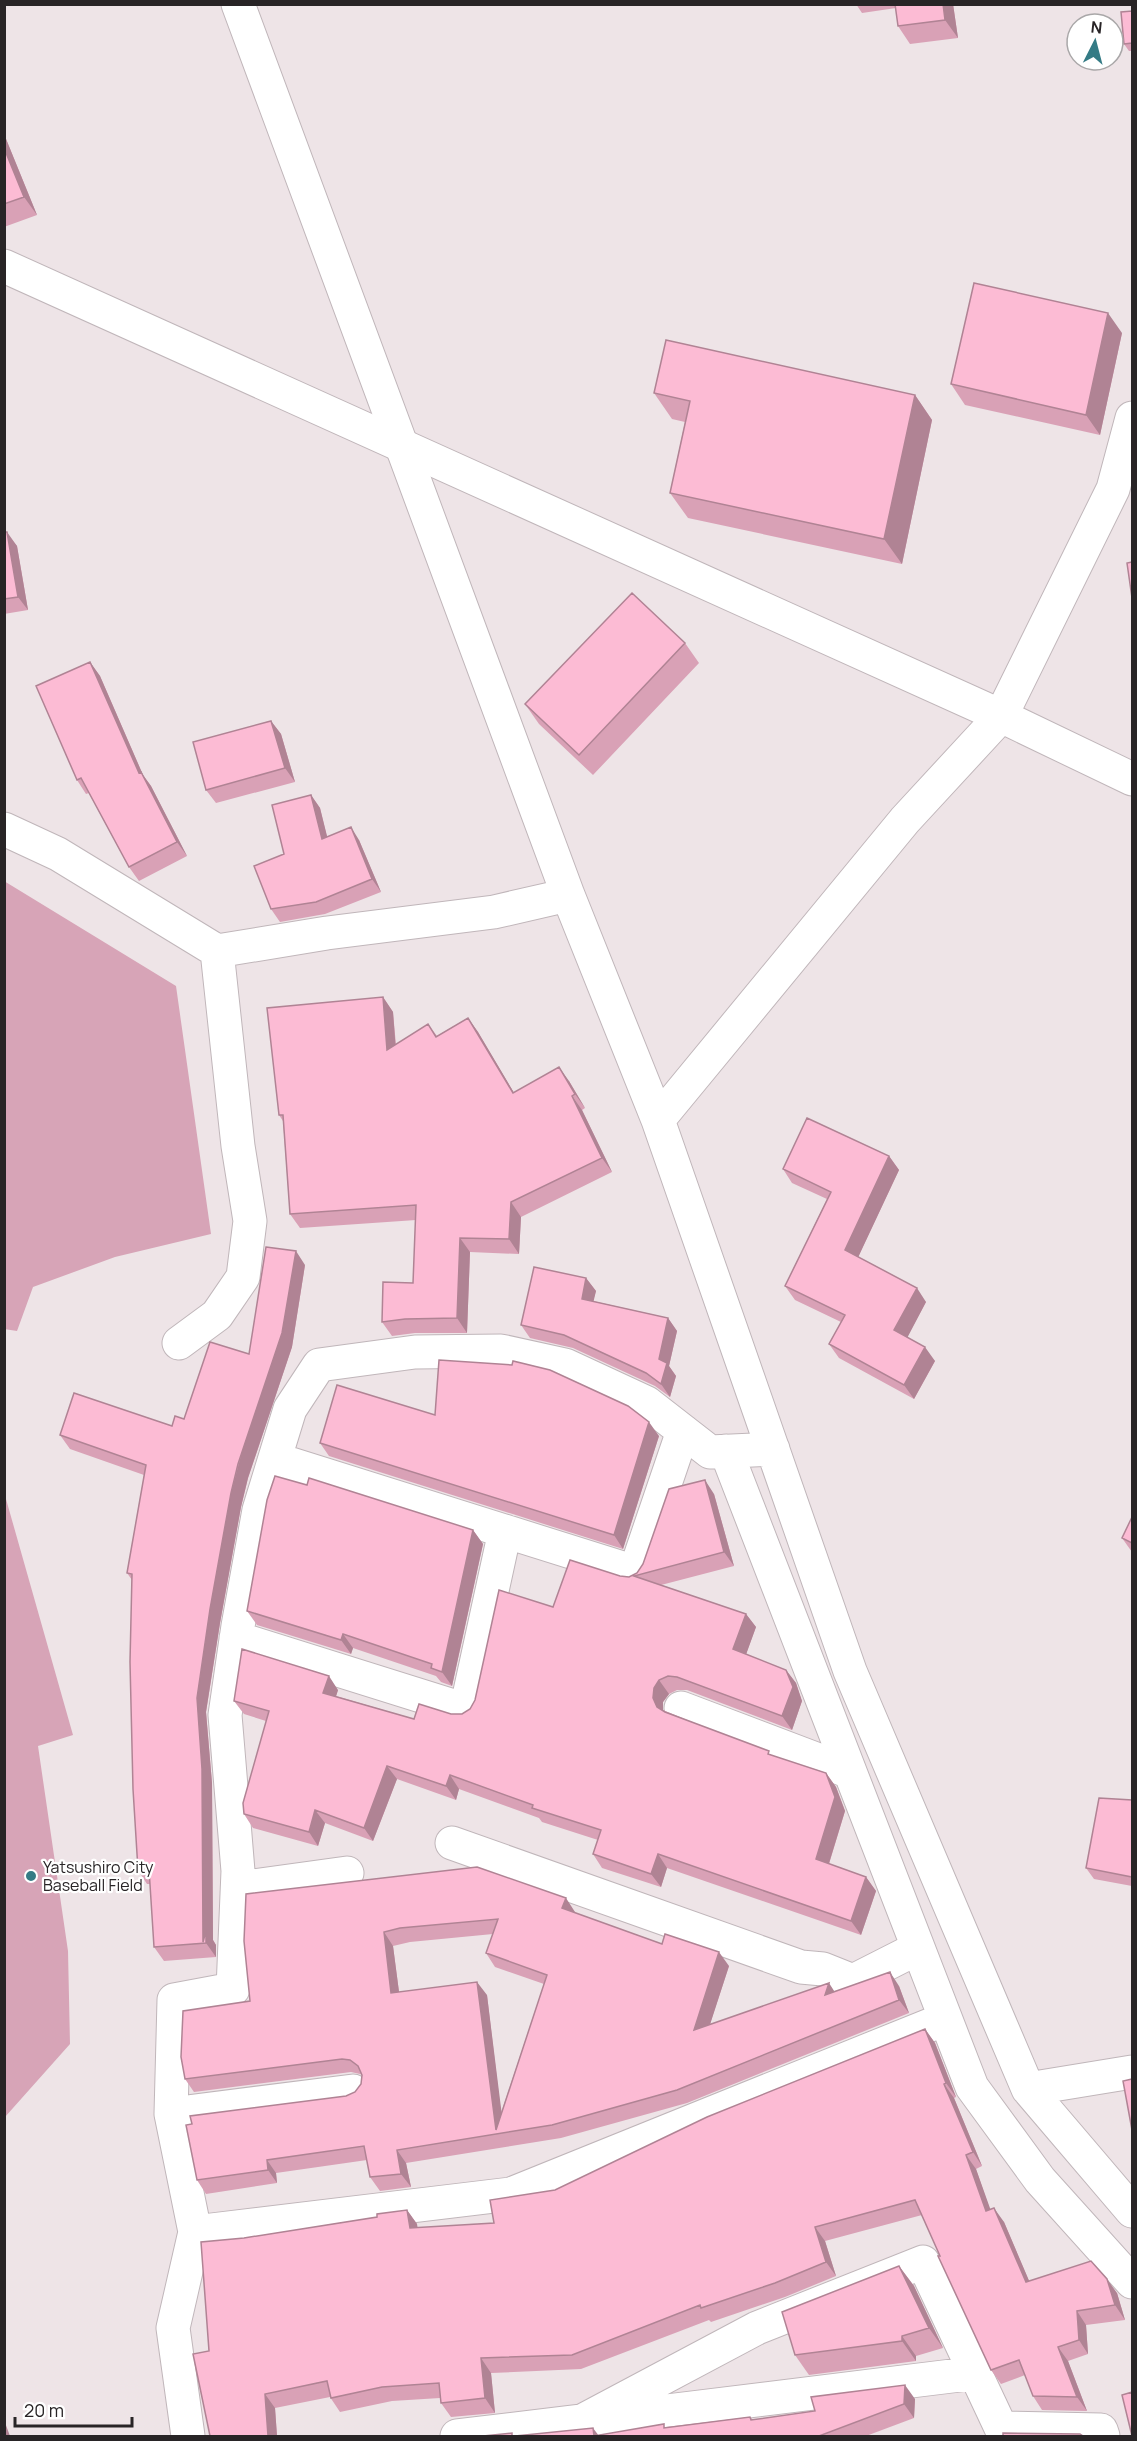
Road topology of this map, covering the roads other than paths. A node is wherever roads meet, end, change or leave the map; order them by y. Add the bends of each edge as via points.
1 (238, 4) edge
2 (4, 266) edge
3 (1132, 418) edge
4 (400, 444) junction
5 (1001, 716) junction
6 (1132, 779) edge
7 (4, 829) edge
8 (568, 895) junction
9 (217, 951) junction
10 (658, 1120) junction
11 (179, 1343) dead end
12 (683, 1431) junction
13 (773, 1449) junction
14 (726, 1451) junction
15 (275, 1459) junction
16 (505, 1531) junction
17 (236, 1638) junction
18 (681, 1708) dead end
19 (850, 1772) junction
20 (452, 1843) dead end
21 (347, 1873) dead end
22 (238, 1888) junction
23 (918, 1948) junction
24 (945, 2019) junction
25 (1132, 2072) edge
26 (1028, 2089) junction
27 (352, 2091) edge
28 (171, 2114) junction
29 (1132, 2211) edge
30 (195, 2232) junction
31 (1132, 2282) edge
32 (976, 2373) junction
33 (582, 2421) junction
34 (188, 2436) edge
35 (457, 2436) edge
36 (1103, 2436) edge

1 - 4 street
2 - 4 street
3 - 5 street via 1113,489
4 - 5 street
4 - 8 street
5 - 6 street
5 - 10 street via 905,820
7 - 9 street via 58,854
8 - 9 street via 494,912
8 - 10 street
9 - 11 street via 250,1221 243,1277 217,1315
10 - 13 street
12 - 14 street via 710,1452
12 - 15 street via 647,1403 565,1365 501,1351 415,1352 319,1365 290,1409
12 - 16 street via 635,1572
13 - 14 street
13 - 26 street via 850,1671
14 - 19 street
15 - 16 street
15 - 17 street via 259,1510
16 - 17 street via 466,1710
17 - 22 street via 225,1715
18 - 19 street
19 - 23 street
20 - 23 street via 801,1967 823,1969 853,1981
21 - 22 street
22 - 28 street via 232,1989 174,2000
23 - 24 street
24 - 30 street via 511,2194
24 - 31 street via 972,2087 1040,2180
25 - 26 street
26 - 29 street
27 - 28 street
28 - 30 street
30 - 34 street via 173,2328
32 - 33 street
32 - 33 street via 923,2262 757,2328
32 - 36 street via 1001,2428 1101,2430
33 - 35 street

